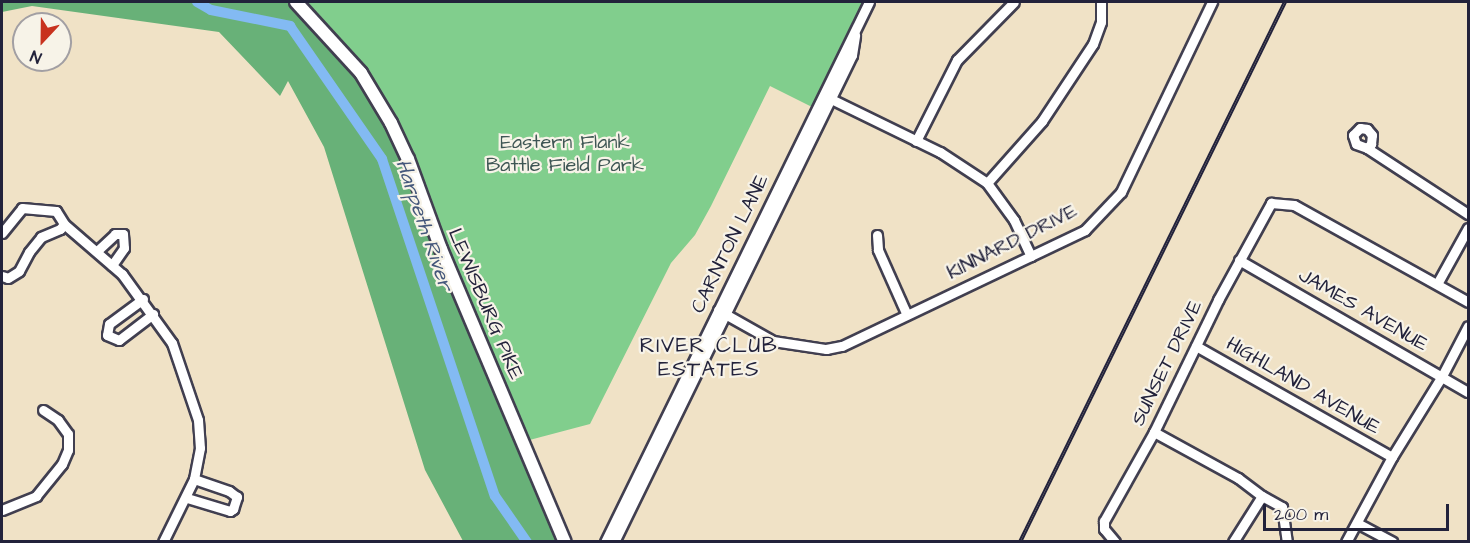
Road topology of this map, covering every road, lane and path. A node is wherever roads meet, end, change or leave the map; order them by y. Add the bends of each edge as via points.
1 (296, 2) edge
2 (869, 2) edge
3 (1014, 2) edge
4 (1101, 2) edge
5 (1212, 2) edge
6 (827, 97) junction
7 (916, 141) junction
8 (1367, 148) dead end
9 (987, 183) junction
10 (1468, 214) edge
11 (64, 224) junction
12 (1468, 228) edge
13 (2, 233) edge
14 (877, 235) dead end
15 (97, 251) junction
16 (1031, 256) junction
17 (1239, 260) junction
18 (112, 265) junction
19 (2, 276) edge
20 (1437, 284) junction
21 (143, 299) junction
22 (1468, 302) edge
23 (722, 312) junction
24 (153, 314) junction
25 (906, 314) junction
26 (1468, 326) edge
27 (1196, 346) junction
28 (1442, 376) junction
29 (1468, 392) edge
30 (43, 410) dead end
31 (1155, 432) junction
32 (1392, 457) junction
33 (195, 479) junction
34 (1262, 496) junction
35 (187, 498) junction
36 (2, 510) edge
37 (1357, 523) junction
38 (1113, 540) edge
39 (163, 542) edge
40 (565, 542) edge
41 (605, 542) edge
42 (614, 542) edge
43 (1233, 542) edge
44 (1287, 542) edge
45 (1346, 542) edge
46 (1392, 542) edge

1 - 40 main road, LEWISBURG PIKE via 349,58 392,123
2 - 6 street, CARNTON LANE via 856,29 852,55
3 - 7 street via 957,60
4 - 9 street via 1101,22 1093,44 1042,122
5 - 16 street, KINNARD DRIVE via 1120,192 1085,230
6 - 7 street
6 - 23 street, CARNTON LANE
7 - 9 street
8 - 10 street
9 - 16 street via 1014,220
11 - 13 street via 56,211 22,208
11 - 15 street
11 - 19 street via 41,237 19,271 8,278
12 - 20 street
14 - 25 street via 878,250
15 - 18 street
15 - 18 street via 115,234 123,234 124,248
16 - 25 street, KINNARD DRIVE
17 - 20 street, SUNSET DRIVE via 1271,203 1294,205
17 - 27 street, SUNSET DRIVE
17 - 28 street, JAMES AVENUE
18 - 21 street
20 - 22 street
21 - 24 street
21 - 24 street via 109,324 107,335 118,340
23 - 25 street, KINNARD DRIVE via 773,341 826,349 843,346
23 - 41 street, CARNTON LANE
23 - 42 street, CARNTON LANE
24 - 33 street via 172,343 198,420 200,448
26 - 28 street
27 - 31 street, SUNSET DRIVE
27 - 32 street, HIGHLAND AVENUE
28 - 29 street, JAMES AVENUE
28 - 32 street
30 - 36 street via 58,420 68,434 68,450 62,464 36,496
31 - 34 street via 1238,478
31 - 38 street, SUNSET DRIVE via 1104,520 1104,529
32 - 37 street
33 - 35 street
33 - 35 street via 237,497 233,509
34 - 43 street
34 - 44 street via 1282,507
35 - 39 street
37 - 45 street
37 - 46 street

